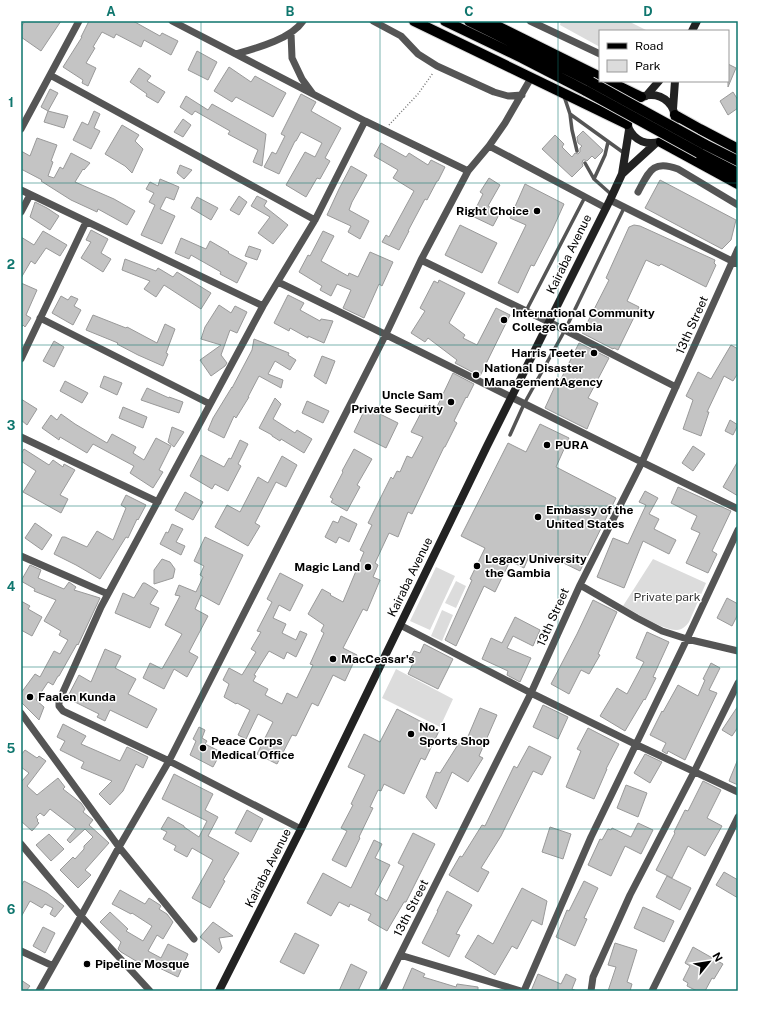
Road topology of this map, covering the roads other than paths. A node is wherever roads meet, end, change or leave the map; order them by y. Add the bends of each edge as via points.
1 (79, 21) edge
2 (172, 21) edge
3 (304, 21) edge
4 (373, 21) edge
5 (414, 21) edge
6 (445, 21) edge
7 (469, 21) edge
8 (487, 21) edge
9 (697, 21) edge
10 (535, 22) edge
11 (692, 30) edge
12 (291, 33) junction
13 (236, 54) junction
14 (599, 54) edge
15 (50, 75) junction
16 (599, 77) edge
17 (531, 78) junction
18 (610, 82) edge
19 (657, 82) edge
20 (675, 82) edge
21 (564, 94) junction
22 (314, 95) junction
23 (522, 95) junction
24 (644, 96) junction
25 (674, 112) junction
26 (570, 114) junction
27 (365, 122) junction
28 (628, 127) junction
29 (21, 129) edge
30 (608, 142) junction
31 (659, 142) junction
32 (489, 146) junction
33 (738, 149) edge
34 (577, 151) dead end
35 (625, 154) junction
36 (738, 161) edge
37 (585, 163) dead end
38 (468, 171) junction
39 (738, 173) edge
40 (622, 174) junction
41 (594, 179) junction
42 (738, 184) edge
43 (21, 190) edge
44 (638, 192) dead end
45 (30, 195) junction
46 (585, 197) junction
47 (611, 198) junction
48 (738, 205) edge
49 (624, 207) junction
50 (606, 208) junction
51 (21, 212) edge
52 (315, 220) junction
53 (86, 222) junction
54 (738, 249) edge
55 (421, 260) junction
56 (735, 263) edge
57 (278, 282) junction
58 (263, 306) junction
59 (526, 311) junction
60 (40, 318) junction
61 (549, 322) junction
62 (565, 330) junction
63 (386, 334) junction
64 (21, 358) edge
65 (676, 387) junction
66 (511, 398) junction
67 (210, 404) junction
68 (524, 404) junction
69 (510, 435) dead end
70 (21, 437) edge
71 (642, 462) junction
72 (158, 502) junction
73 (738, 509) edge
74 (738, 530) edge
75 (21, 556) edge
76 (580, 585) junction
77 (108, 594) junction
78 (400, 625) junction
79 (687, 639) junction
80 (738, 651) edge
81 (738, 683) edge
82 (531, 693) junction
83 (21, 713) edge
84 (637, 745) junction
85 (169, 761) junction
86 (694, 772) junction
87 (738, 792) edge
88 (738, 817) edge
89 (301, 828) junction
90 (21, 844) edge
91 (119, 847) junction
92 (81, 916) junction
93 (194, 939) dead end
94 (21, 951) edge
95 (400, 955) junction
96 (53, 966) junction
97 (38, 991) edge
98 (150, 991) edge
99 (219, 991) edge
100 (382, 991) edge
101 (522, 991) edge
102 (591, 991) edge
103 (652, 991) edge

1 - 15 street
2 - 13 street
3 - 12 street
4 - 23 street via 401,36 418,54 437,66 494,92 508,96
5 - 17 main road
6 - 39 main road, bridge via 586,91
7 - 36 main road, bridge via 591,82
8 - 16 main road
9 - 11 street
10 - 14 street
12 - 13 street
12 - 22 street via 292,58 302,79
13 - 22 street
15 - 29 street
15 - 52 street
17 - 21 main road
17 - 23 street
18 - 24 main road
19 - 24 street
20 - 25 street
21 - 26 lane
21 - 28 main road
22 - 27 street
23 - 32 street
24 - 25 street via 662,98
24 - 28 street via 629,108
25 - 31 street via 673,130
25 - 33 main road
26 - 30 lane
26 - 34 lane
27 - 38 street
27 - 52 street
28 - 31 street via 640,141 651,144
28 - 35 street
30 - 35 lane
30 - 41 lane
31 - 40 street
31 - 42 main road
32 - 38 street
32 - 46 street
35 - 40 street
37 - 41 lane
38 - 55 street
40 - 47 street, Kairaba Avenue
41 - 47 lane
43 - 45 street
44 - 48 street via 651,170 669,165
45 - 51 street
45 - 53 street
46 - 50 street
46 - 59 lane
47 - 49 street
47 - 50 street, Kairaba Avenue
49 - 56 street
49 - 62 lane
50 - 61 street, Kairaba Avenue
52 - 57 street
53 - 58 street
53 - 60 street
54 - 56 street, 13th Street
55 - 59 street
55 - 63 street
56 - 65 street, 13th Street
57 - 58 street
57 - 63 street
58 - 67 street
59 - 61 street
60 - 64 street
60 - 67 street
61 - 62 street
61 - 66 street, Kairaba Avenue
62 - 65 street
62 - 68 lane
63 - 66 street
63 - 85 street
65 - 71 street, 13th Street
66 - 68 street
66 - 78 street, Kairaba Avenue
67 - 72 street
68 - 69 lane
68 - 71 street
70 - 72 street
71 - 73 street
71 - 76 street, 13th Street
72 - 77 street
74 - 79 street
75 - 77 street
76 - 79 street via 638,618
76 - 82 street, 13th Street
77 - 85 street via 59,701 59,706 63,711
78 - 82 street
78 - 89 street, Kairaba Avenue
79 - 80 street
79 - 84 street
81 - 86 street
82 - 84 street
82 - 95 street, 13th Street
83 - 91 street
84 - 86 street
84 - 101 street via 591,837
85 - 89 street
85 - 91 street
86 - 87 street
86 - 102 street via 630,895 593,977
88 - 103 street
89 - 99 street, Kairaba Avenue
90 - 92 street
91 - 92 street
91 - 93 street
92 - 96 street
92 - 98 street
94 - 96 street
95 - 100 street, 13th Street
95 - 101 street
96 - 97 street

